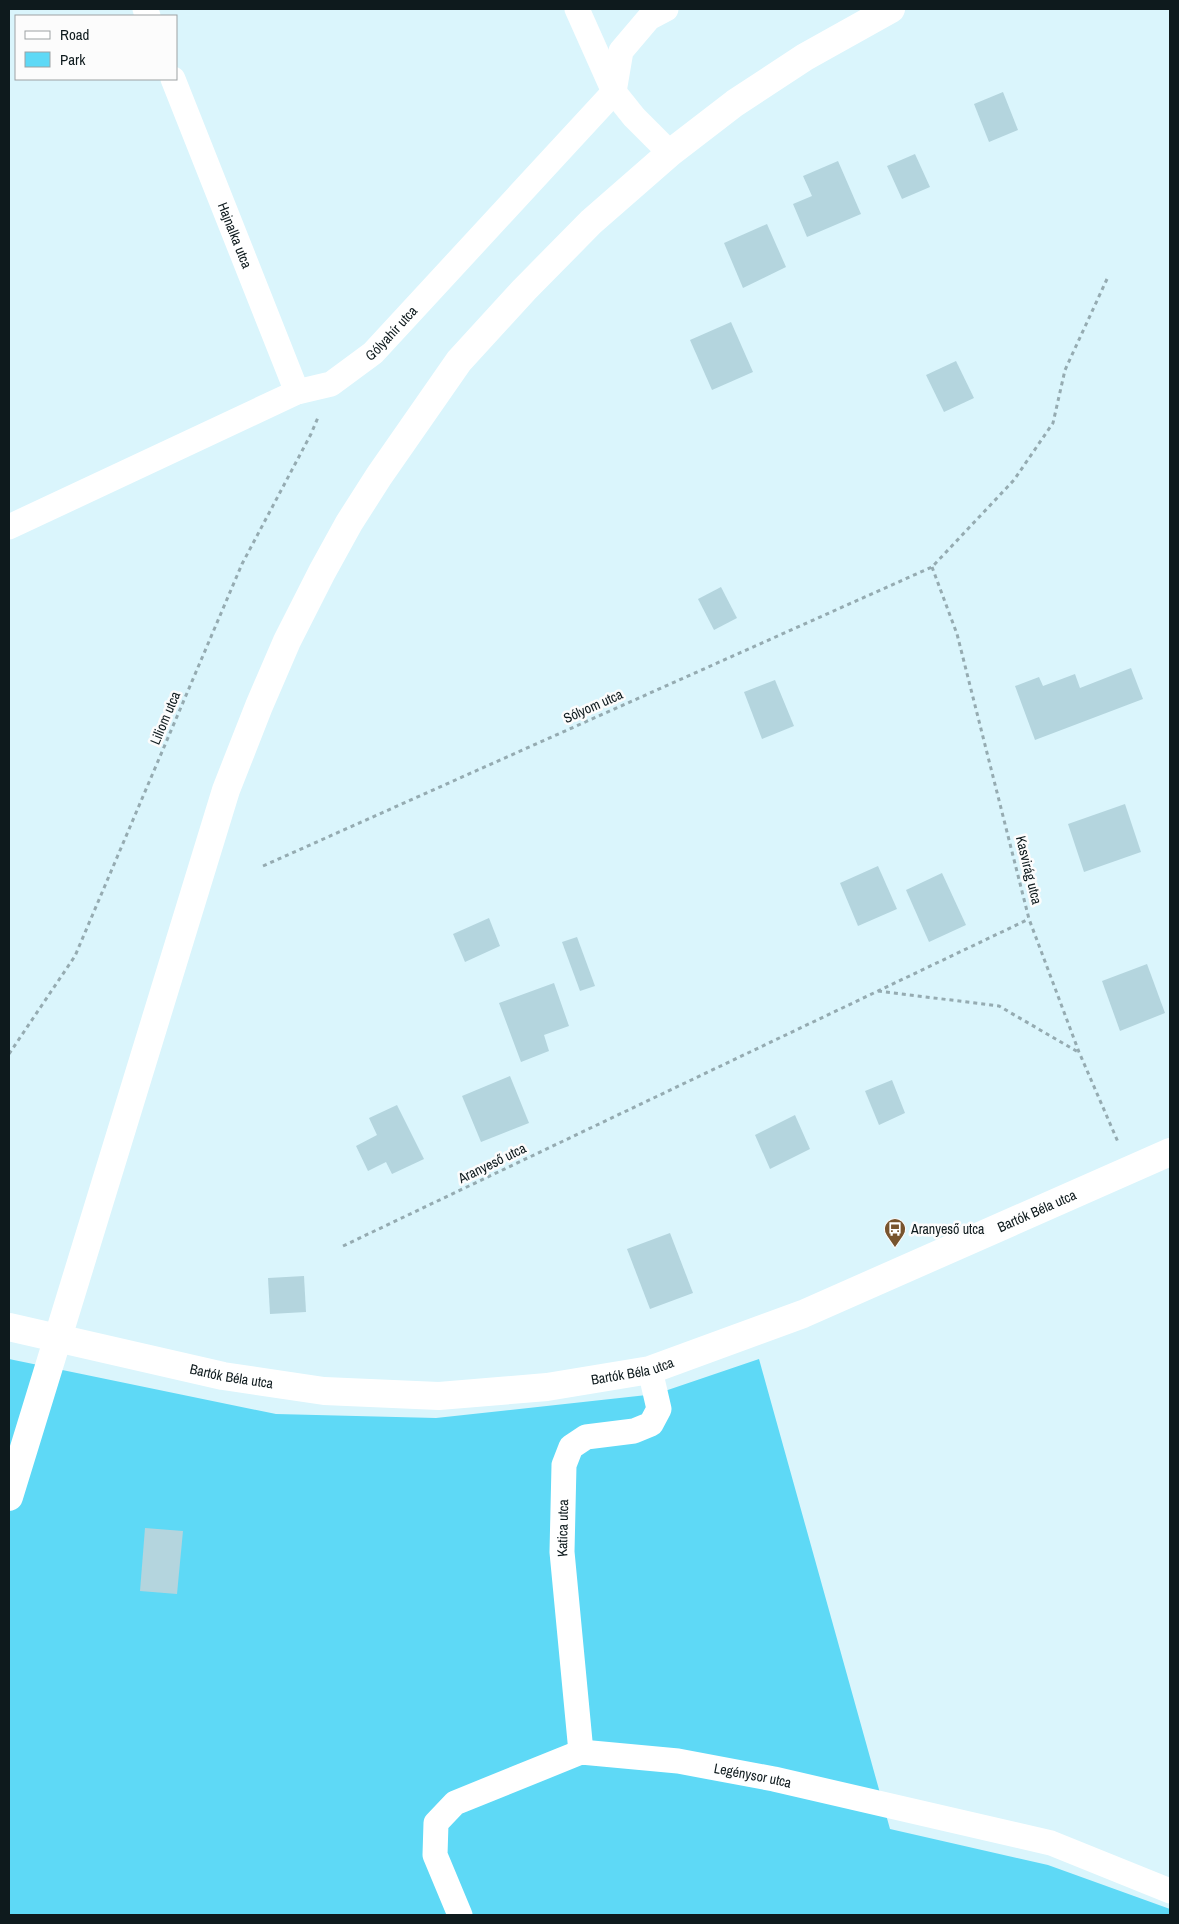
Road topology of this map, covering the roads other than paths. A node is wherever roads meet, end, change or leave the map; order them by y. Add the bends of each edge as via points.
1 (577, 9) edge
2 (666, 9) edge
3 (891, 9) edge
4 (173, 80) edge
5 (614, 92) junction
6 (670, 153) junction
7 (297, 392) junction
8 (9, 527) edge
9 (1170, 1152) edge
10 (9, 1327) edge
11 (59, 1339) junction
12 (650, 1370) junction
13 (9, 1497) edge
14 (581, 1752) junction
15 (1170, 1891) edge
16 (460, 1915) edge

1 - 5 street
2 - 5 street via 649,18 621,51
3 - 6 main road via 805,57 735,103
4 - 7 street, Hajnalka utca
5 - 6 street
5 - 7 street, Gólyahír utca via 373,352 331,384
6 - 11 main road via 592,222 459,361 378,476 322,572 287,641 226,790
7 - 8 street, Gólyahír utca
9 - 12 main road, Bartók Béla utca via 803,1314
10 - 11 main road, Bartók Béla utca
11 - 12 main road, Bartók Béla utca via 223,1376 334,1391 439,1396 547,1387
11 - 13 main road
12 - 14 street, Katica utca via 659,1409 651,1424 634,1431 586,1437 572,1447 564,1466 562,1552
14 - 15 street, Legénysor utca via 678,1761 1051,1843
14 - 16 street, Legénysor utca via 455,1803 436,1823 435,1855

